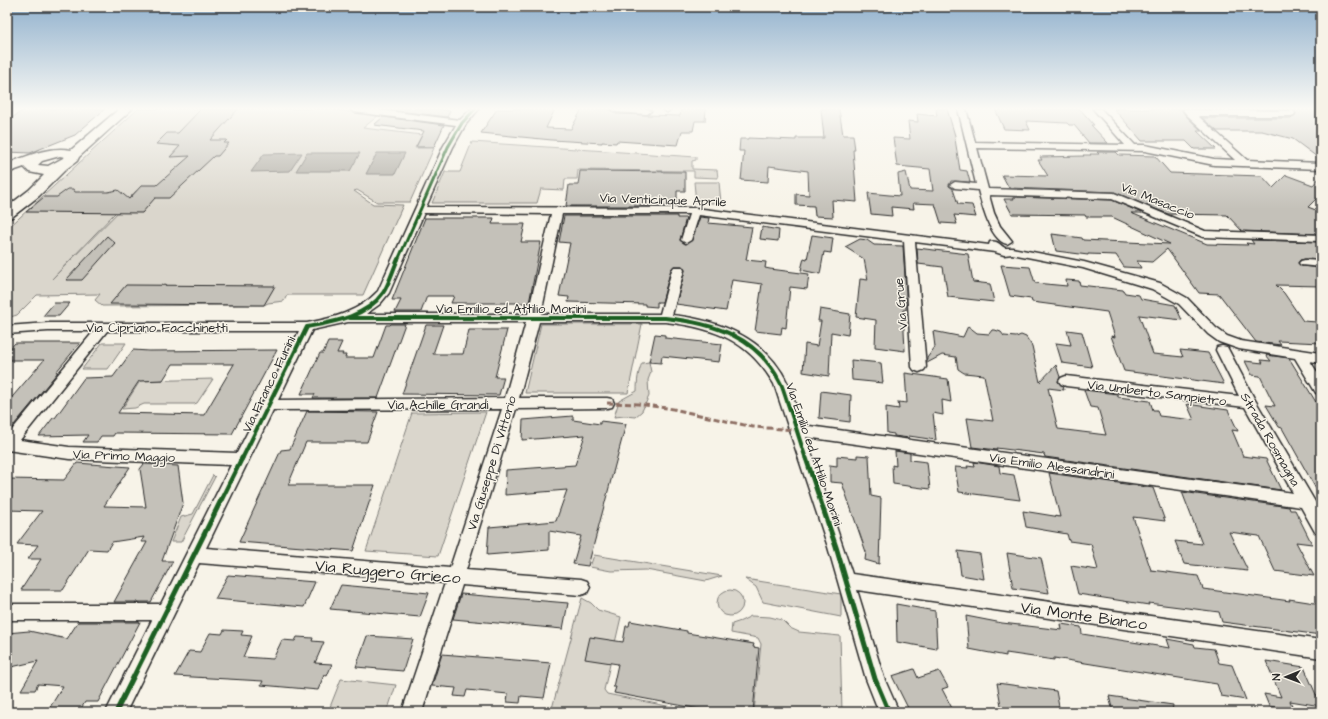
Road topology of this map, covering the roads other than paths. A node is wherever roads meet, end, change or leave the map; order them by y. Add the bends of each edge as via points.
1 (77, 143) edge
2 (88, 143) edge
3 (451, 143) edge
4 (1128, 143) edge
5 (1222, 143) edge
6 (971, 145) joint
7 (1133, 148) junction
8 (45, 155) junction
9 (67, 161) junction
10 (1244, 163) junction
11 (1321, 166) edge
12 (7, 169) edge
13 (36, 170) junction
14 (7, 173) edge
15 (955, 185) dead end
16 (983, 189) junction
17 (420, 210) junction
18 (557, 211) junction
19 (695, 211) junction
20 (7, 212) edge
21 (909, 238) junction
22 (1321, 238) edge
23 (686, 240) dead end
24 (1003, 245) junction
25 (1305, 263) dead end
26 (1321, 264) edge
27 (678, 270) dead end
28 (350, 318) junction
29 (534, 318) junction
30 (665, 318) junction
31 (104, 327) junction
32 (307, 327) junction
33 (7, 330) edge
34 (1212, 331) junction
35 (1239, 345) junction
36 (1222, 350) junction
37 (1299, 354) junction
38 (1321, 358) edge
39 (919, 367) dead end
40 (1066, 381) dead end
41 (1321, 389) edge
42 (1249, 402) junction
43 (510, 403) junction
44 (607, 403) dead end
45 (269, 405) junction
46 (797, 430) junction
47 (8, 444) edge
48 (242, 459) junction
49 (1306, 501) junction
50 (1321, 527) edge
51 (195, 555) junction
52 (455, 576) junction
53 (846, 581) junction
54 (581, 587) dead end
55 (7, 612) edge
56 (166, 612) junction
57 (1321, 649) edge
58 (116, 712) edge
59 (412, 712) edge
60 (889, 712) edge

1 - 8 main road
2 - 9 main road
3 - 17 street, Via Franco Furini
4 - 7 street
5 - 10 street
6 - 7 street
6 - 16 street
7 - 10 street via 1145,148 1214,162
8 - 9 main road via 64,152 71,154
8 - 12 main road
8 - 13 main road via 31,164 30,166
9 - 13 main road via 49,170
9 - 20 main road via 34,193
10 - 11 street
13 - 14 main road
13 - 20 main road via 27,191
15 - 16 street, Via Masaccio
16 - 22 street, Via Masaccio via 1114,196 1203,234
16 - 24 street via 989,213
17 - 18 street, Via Venticinque Aprile
17 - 28 street, Via Franco Furini via 383,293 375,303
18 - 19 street, Via Venticinque Aprile
18 - 29 street, Via Giuseppe Di Vittorio
19 - 21 street, Via Venticinque Aprile
19 - 23 street
21 - 24 street, Via Venticinque Aprile via 976,247
21 - 39 street, Via Grue
24 - 34 street, Via Venticinque Aprile via 1156,286 1183,300
25 - 26 street
27 - 30 street
28 - 29 street, Via Emilio ed Attilio Morini
28 - 32 street, Via Franco Furini
29 - 30 street, Via Emilio ed Attilio Morini
29 - 43 street, Via Giuseppe Di Vittorio
30 - 46 street, Via Emilio ed Attilio Morini via 704,323 719,328 746,342 762,355 773,368 781,384
31 - 32 street, Via Cipriano Facchinetti
31 - 33 street, Via Cipriano Facchinetti
31 - 47 street
32 - 45 street, Via Franco Furini
34 - 35 street via 1223,339
34 - 36 street, Strada Rosmagna
35 - 36 street
35 - 37 street
36 - 42 street, Strada Rosmagna
37 - 38 street
37 - 41 street
40 - 42 street, Via Umberto Sampietro
42 - 49 street, Strada Rosmagna
43 - 44 street, Via Achille Grandi
43 - 45 street, Via Achille Grandi
43 - 52 street, Via Giuseppe Di Vittorio
45 - 48 street, Via Franco Furini
46 - 49 street, Via Emilio Alessandrini
46 - 53 street, Via Emilio ed Attilio Morini
47 - 48 street, Via Primo Maggio via 69,453
48 - 51 street, Via Franco Furini
49 - 50 street, Strada Rosmagna
51 - 52 street, Via Ruggero Grieco
51 - 56 street, Via Franco Furini
52 - 54 street, Via Ruggero Grieco
52 - 59 street, Via Giuseppe Di Vittorio
53 - 57 street, Via Monte Bianco
53 - 60 street, Via Emilio ed Attilio Morini via 875,679
55 - 56 street
56 - 58 street, Via Franco Furini

